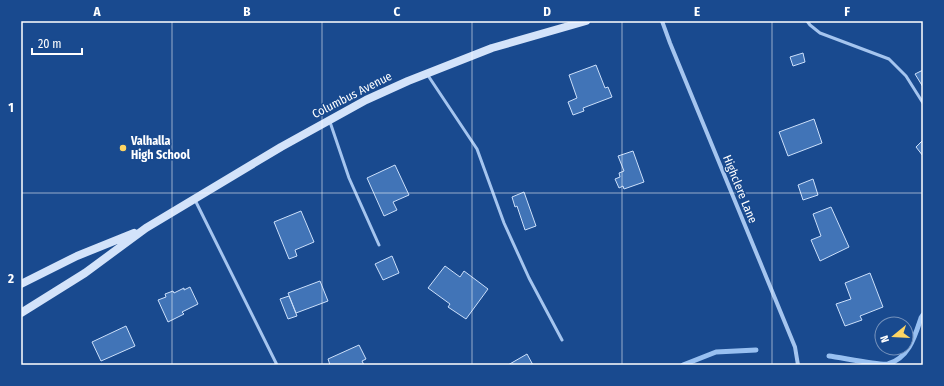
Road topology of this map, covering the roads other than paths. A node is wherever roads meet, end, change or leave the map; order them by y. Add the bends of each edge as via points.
1 (586, 21) edge
2 (662, 21) edge
3 (807, 21) edge
4 (426, 73) junction
5 (923, 103) edge
6 (329, 120) junction
7 (195, 199) junction
8 (146, 228) junction
9 (379, 245) dead end
10 (21, 284) edge
11 (21, 313) edge
12 (562, 340) dead end
13 (277, 365) edge
14 (798, 365) edge

1 - 4 street, Columbus Avenue via 492,48
2 - 14 street, Highclere Lane via 794,347
3 - 5 lane via 820,32 889,59 906,76
4 - 6 street, Columbus Avenue
4 - 12 lane via 477,149 504,223 529,278
6 - 7 street, Columbus Avenue
6 - 9 lane via 349,178
7 - 8 street, Columbus Avenue
7 - 13 lane
8 - 10 street, Columbus Avenue via 77,256
8 - 11 street, Columbus Avenue via 85,273

